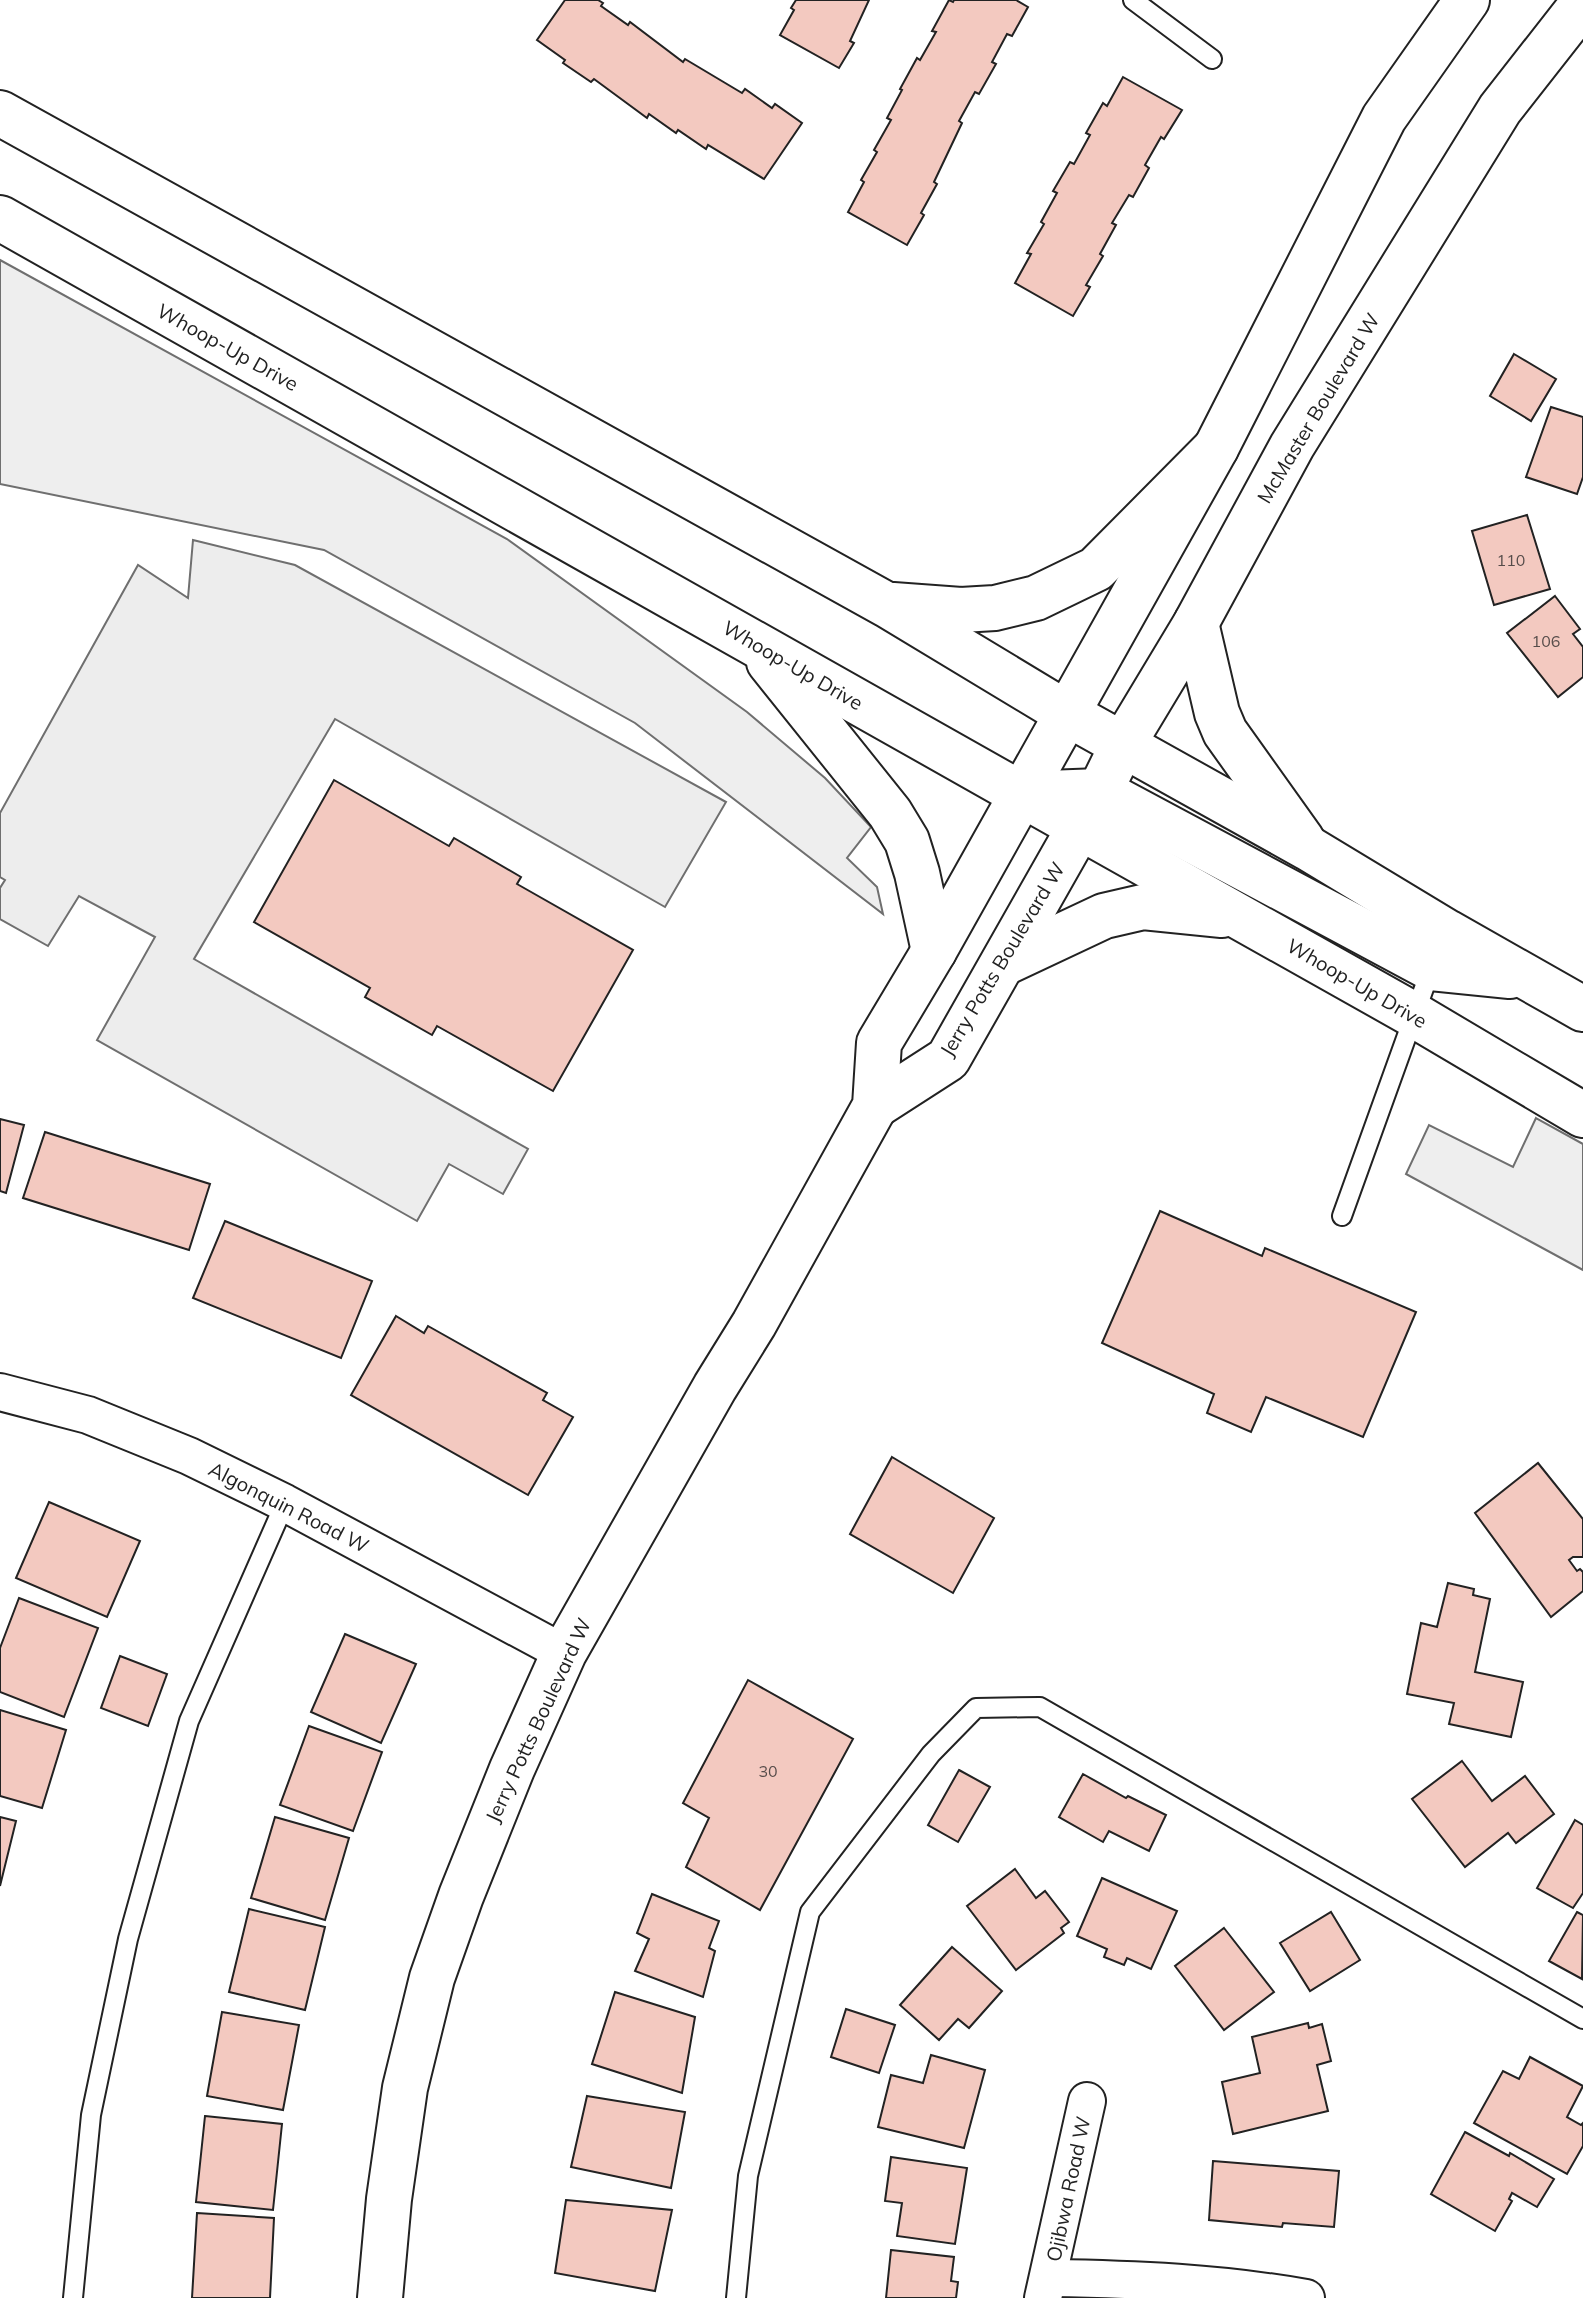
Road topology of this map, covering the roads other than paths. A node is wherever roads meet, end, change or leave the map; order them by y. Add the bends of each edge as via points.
1 (1133, 0) edge
2 (1467, 0) edge
3 (1583, 3) edge
4 (1212, 59) dead end
5 (0, 113) edge
6 (0, 218) edge
7 (1216, 448) junction
8 (887, 605) junction
9 (1196, 623) junction
10 (752, 642) junction
11 (1066, 713) junction
12 (1122, 746) junction
13 (1100, 791) junction
14 (1021, 794) junction
15 (1079, 829) junction
16 (1308, 848) junction
17 (1240, 917) junction
18 (1439, 950) junction
19 (934, 951) junction
20 (1004, 963) junction
21 (1583, 1009) edge
22 (1414, 1015) junction
23 (875, 1106) junction
24 (1583, 1115) edge
25 (1342, 1216) dead end
26 (0, 1392) edge
27 (285, 1503) junction
28 (564, 1653) junction
29 (1583, 2019) edge
30 (1087, 2101) dead end
31 (1046, 2288) edge
32 (73, 2298) edge
33 (380, 2298) edge
34 (736, 2298) edge
35 (1306, 2298) edge

1 - 4 lane
2 - 7 main road via 1384,118
3 - 9 main road, McMaster Boulevard W via 1500,109 1292,446
5 - 8 main road
6 - 10 main road, Whoop-Up Drive
7 - 8 main road via 1096,569 1036,598 961,610
7 - 11 main road
8 - 11 main road
9 - 12 main road, McMaster Boulevard W
9 - 16 main road via 1225,732
10 - 14 main road, Whoop-Up Drive
10 - 19 main road via 875,793 907,841
11 - 12 main road
11 - 14 main road
12 - 13 main road, McMaster Boulevard W
12 - 16 main road
13 - 14 main road
13 - 15 main road, McMaster Boulevard W
13 - 18 main road
14 - 15 main road, Whoop-Up Drive
14 - 19 main road, Jerry Potts Boulevard W
15 - 17 main road, Whoop-Up Drive
15 - 20 main road, Jerry Potts Boulevard W
16 - 18 main road
17 - 20 main road via 1143,907 1104,916
17 - 22 main road, Whoop-Up Drive
18 - 21 main road via 1527,978
18 - 22 lane
19 - 23 main road, Jerry Potts Boulevard W via 879,1043
20 - 23 main road, Jerry Potts Boulevard W via 948,1059
22 - 24 main road, Whoop-Up Drive
22 - 25 lane
23 - 28 main road, Jerry Potts Boulevard W
26 - 27 street, Algonquin Road W via 88,1415
27 - 28 street, Algonquin Road W
27 - 32 lane via 189,1721 128,1939 91,2115
28 - 33 main road, Jerry Potts Boulevard W via 512,1769 432,1978 405,2088
29 - 34 lane via 1040,1707 976,1708 931,1754 810,1912 748,2176
30 - 31 street, Ojibwa Road W
31 - 35 street, Ojibwa Road W via 1141,2279

